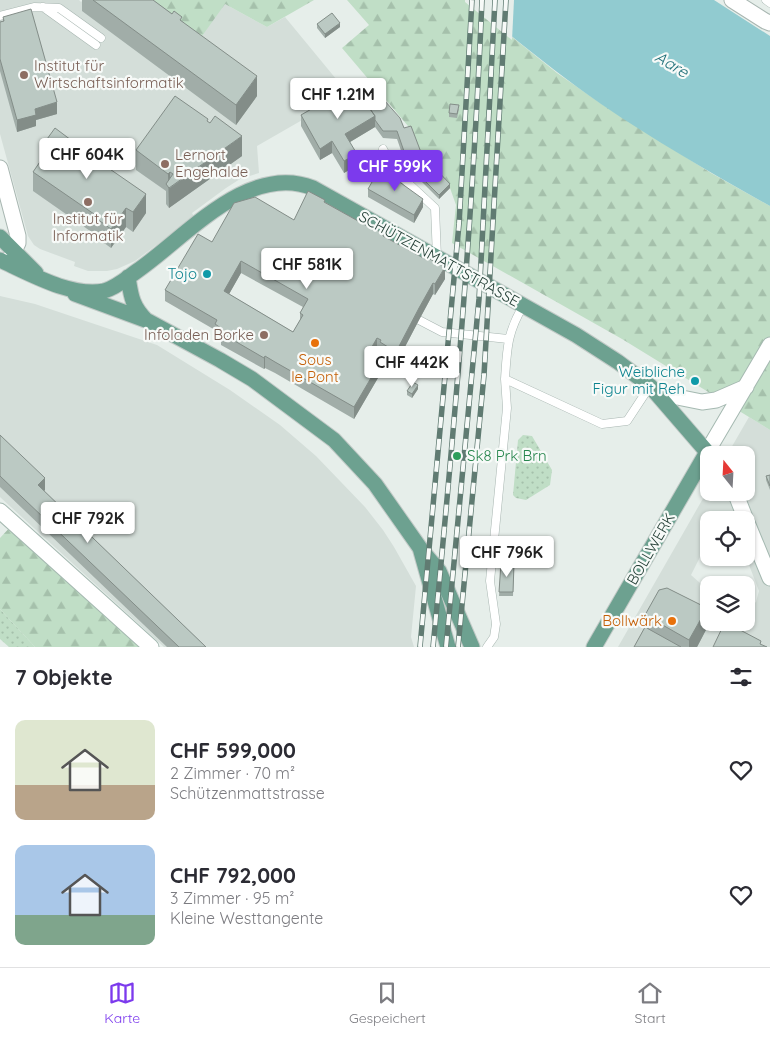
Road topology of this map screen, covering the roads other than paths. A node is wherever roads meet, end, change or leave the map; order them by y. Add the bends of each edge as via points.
1 (732, 0) edge
2 (766, 0) edge
3 (770, 4) edge
4 (0, 16) edge
5 (770, 23) edge
6 (98, 42) dead end
7 (383, 149) dead end
8 (0, 168) edge
9 (0, 237) edge
10 (437, 257) junction
11 (7, 258) edge
12 (128, 277) junction
13 (61, 286) junction
14 (523, 306) junction
15 (418, 320) edge
16 (148, 321) junction
17 (508, 339) junction
18 (770, 345) edge
19 (506, 380) junction
20 (746, 387) junction
21 (654, 390) junction
22 (702, 446) edge
23 (712, 446) edge
24 (700, 467) edge
25 (0, 511) edge
26 (755, 542) edge
27 (420, 548) junction
28 (770, 578) edge
29 (151, 647) edge
30 (448, 647) edge
31 (472, 647) edge
32 (487, 647) edge
33 (594, 647) edge

1 - 5 main road
2 - 3 lane
4 - 6 lane via 28,8 61,9
7 - 10 lane via 394,170 435,208
8 - 11 main road via 18,236 18,243
9 - 11 main road, SCHÜTZENMATTSTRASSE
10 - 12 main road, SCHÜTZENMATTSTRASSE via 313,188 270,183 234,198
10 - 14 main road, SCHÜTZENMATTSTRASSE
11 - 13 main road, SCHÜTZENMATTSTRASSE
12 - 13 main road, SCHÜTZENMATTSTRASSE via 105,290 74,290
12 - 16 main road via 133,304
13 - 16 main road
14 - 17 lane
14 - 21 main road, SCHÜTZENMATTSTRASSE via 576,335
15 - 17 lane via 442,332
16 - 27 main road via 252,379 334,440 375,484
17 - 19 lane
18 - 20 main road
19 - 21 lane via 602,424 627,421
19 - 32 lane via 507,408 490,581 496,624 494,637
20 - 21 main road via 702,402
20 - 23 main road
21 - 22 main road, SCHÜTZENMATTSTRASSE
24 - 33 main road, BOLLWERK
25 - 29 main road
26 - 28 main road
27 - 30 main road
27 - 31 main road via 439,571

